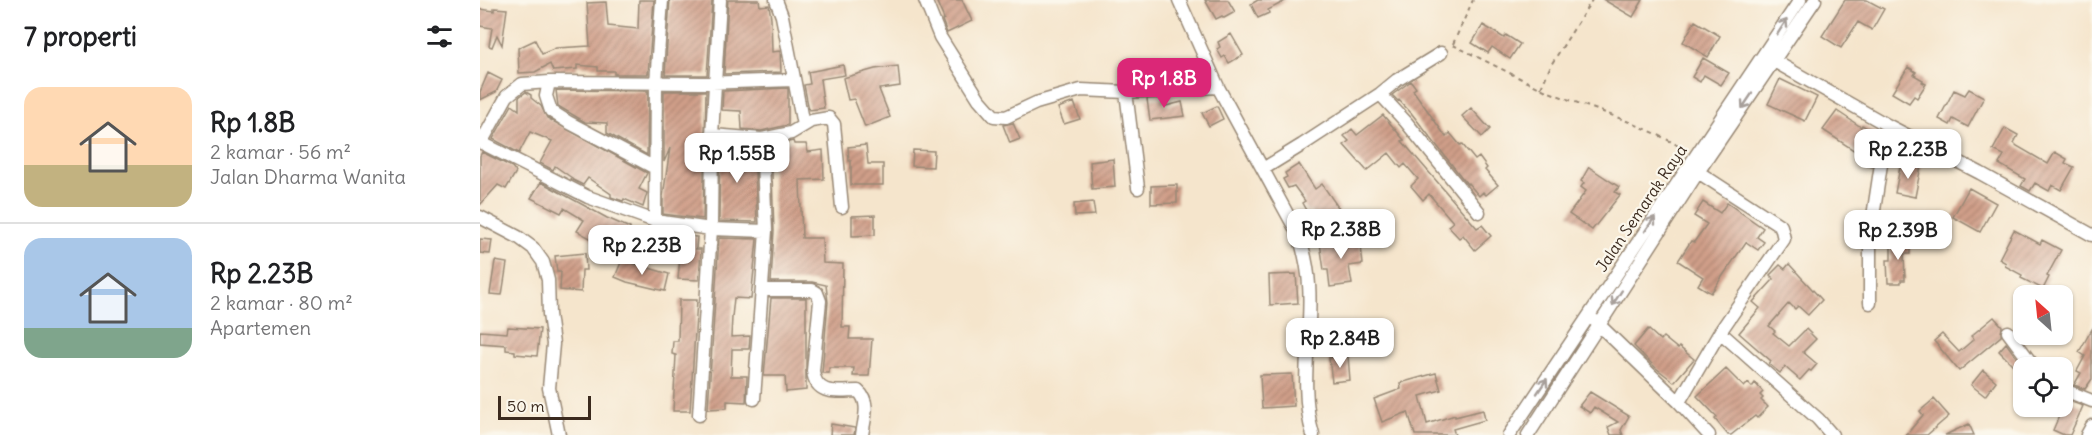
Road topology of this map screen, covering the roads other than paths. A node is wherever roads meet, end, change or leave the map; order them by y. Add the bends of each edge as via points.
1 (662, 0) edge
2 (720, 0) edge
3 (776, 0) edge
4 (925, 0) edge
5 (1179, 0) edge
6 (1800, 0) edge
7 (1815, 0) edge
8 (1441, 53) road end
9 (1761, 59) junction
10 (1774, 61) junction
11 (794, 80) junction
12 (549, 82) junction
13 (656, 82) junction
14 (716, 82) junction
15 (1218, 87) junction
16 (1126, 92) junction
17 (1380, 94) junction
18 (803, 125) junction
19 (1887, 125) junction
20 (712, 135) junction
21 (762, 139) junction
22 (480, 142) edge
23 (655, 168) junction
24 (1263, 169) junction
25 (1698, 172) junction
26 (1138, 188) dead end
27 (842, 207) dead end
28 (1479, 212) dead end
29 (480, 217) edge
30 (655, 221) junction
31 (711, 229) junction
32 (766, 231) junction
33 (2092, 235) edge
34 (763, 290) junction
35 (1870, 303) dead end
36 (1588, 316) junction
37 (1600, 324) junction
38 (1720, 332) junction
39 (2008, 332) dead end
40 (2027, 357) edge
41 (2073, 393) edge
42 (754, 399) dead end
43 (2092, 401) edge
44 (1679, 402) junction
45 (699, 415) dead end
46 (2092, 426) edge
47 (559, 435) edge
48 (862, 435) edge
49 (1313, 435) edge
50 (1509, 435) edge
51 (1528, 435) edge
52 (1709, 435) edge
53 (1832, 435) edge
54 (2087, 435) edge

1 - 13 street
2 - 14 street
3 - 11 street
4 - 16 street via 940,37 994,116 1006,117 1081,90
5 - 15 street
9 -> 6 street, Jalan Semarak Raya
7 - 10 street, Jalan Semarak Raya
8 - 17 street
9 - 10 street
36 -> 9 street, Jalan Semarak Raya
10 - 19 street
10 -> 25 street, Jalan Semarak Raya
11 - 14 street
11 - 18 street
12 - 13 street
12 - 22 street via 515,88
12 - 23 street via 546,96 552,111
13 - 14 street
13 - 23 street
14 - 20 street
15 - 16 street
15 - 24 street
16 - 26 street
17 - 24 street
17 - 28 street
18 - 21 street via 791,133
18 - 27 street via 829,118 834,124
19 - 33 street
19 - 35 street via 1870,236
20 - 21 street
20 - 31 street
21 - 32 street
22 - 30 street via 588,197
23 - 30 street
24 - 49 street via 1297,232 1310,272 1306,385
25 -> 37 street, Jalan Semarak Raya
25 - 38 street via 1784,230 1784,239
29 - 47 street via 533,248 543,262 553,345 549,388
30 - 31 street
31 - 32 street
31 - 45 street
32 - 34 street
34 - 42 street
34 - 48 street via 817,292 820,301 815,382 830,392 861,393 866,403
36 - 37 street
50 -> 36 street, Jalan Semarak Raya
37 - 44 street
37 - 51 street, Jalan Semarak Raya
38 - 44 street
38 - 53 street
39 - 40 street
41 - 43 street
44 - 52 street
46 - 54 street

